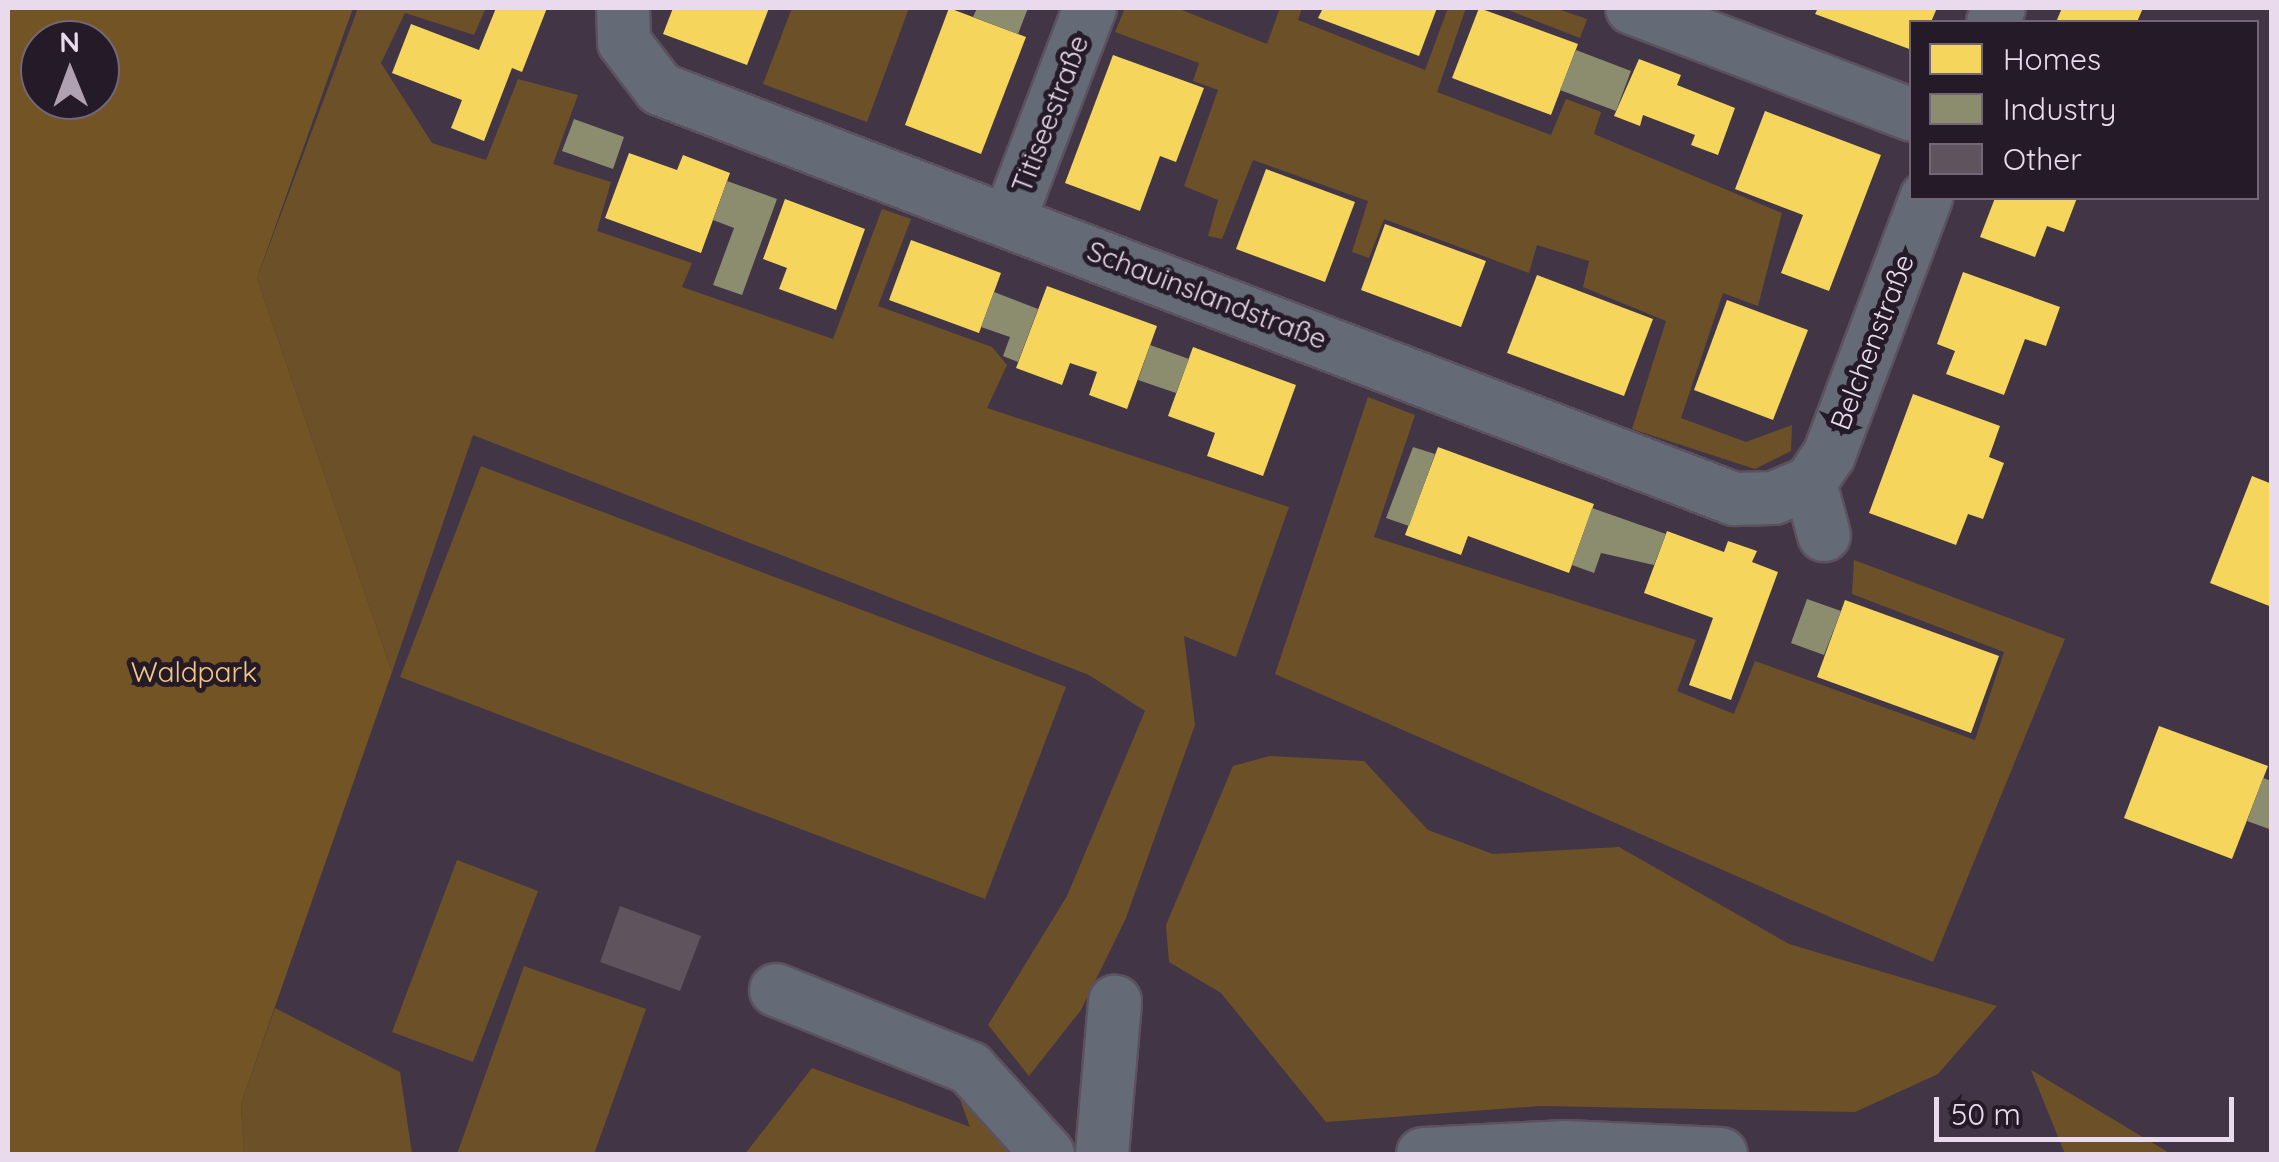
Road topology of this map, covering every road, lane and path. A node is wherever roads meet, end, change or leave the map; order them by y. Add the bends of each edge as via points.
1 (1090, 8) edge
2 (1632, 8) edge
3 (623, 25) edge
4 (1909, 114) edge
5 (1925, 200) edge
6 (1009, 220) junction
7 (1810, 483) junction
8 (1824, 535) dead end
9 (776, 990) dead end
10 (1115, 1002) dead end
11 (1048, 1154) edge
12 (1102, 1154) edge
13 (1423, 1154) edge
14 (1720, 1154) edge

1 - 6 street, Titiseestraße
2 - 4 street
3 - 6 street, Schauinslandstraße via 660,89
5 - 7 street, Belchenstraße via 1829,455
6 - 7 street, Schauinslandstraße via 1734,499 1774,498
7 - 8 street
9 - 11 street via 970,1068
10 - 12 street
13 - 14 street via 1566,1147

